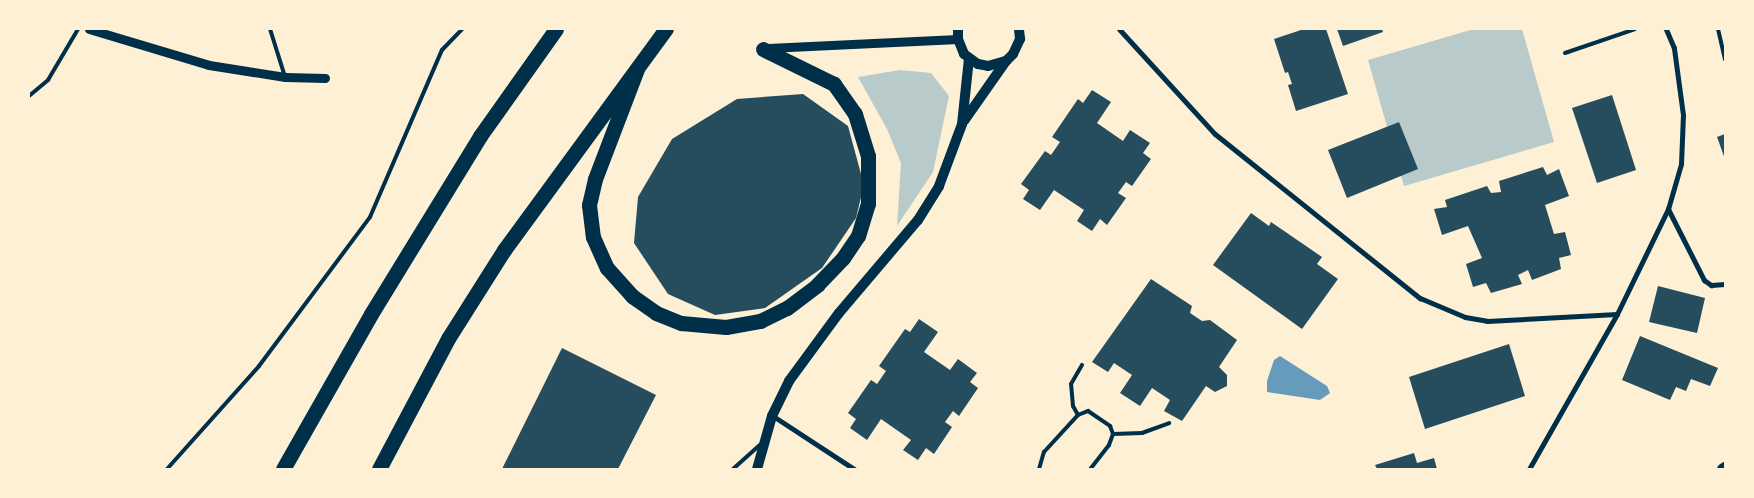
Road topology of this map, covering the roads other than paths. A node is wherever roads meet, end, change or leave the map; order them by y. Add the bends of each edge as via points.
1 (78, 29) edge
2 (89, 29) edge
3 (270, 29) edge
4 (462, 29) edge
5 (556, 29) edge
6 (666, 29) edge
7 (1020, 29) edge
8 (1120, 29) edge
9 (1635, 29) edge
10 (1666, 29) edge
11 (1718, 29) edge
12 (958, 34) edge
13 (762, 49) joint
14 (1565, 53) dead end
15 (970, 59) junction
16 (1725, 59) edge
17 (1006, 61) junction
18 (637, 69) junction
19 (285, 77) junction
20 (325, 78) dead end
21 (29, 96) edge
22 (962, 124) junction
23 (1668, 209) junction
24 (1725, 284) edge
25 (1617, 314) junction
26 (1082, 365) dead end
27 (1078, 415) junction
28 (772, 416) junction
29 (1169, 424) dead end
30 (1113, 434) junction
31 (762, 443) junction
32 (1725, 467) edge
33 (167, 469) edge
34 (283, 469) edge
35 (379, 469) edge
36 (732, 469) edge
37 (757, 469) edge
38 (854, 469) edge
39 (1039, 469) edge
40 (1090, 469) edge
41 (1529, 469) edge
42 (1722, 469) edge

1 - 21 lane via 48,80
2 - 19 street via 209,64
3 - 19 lane
4 - 33 lane via 442,50 370,217 259,366
5 - 34 highway via 480,136 371,314
6 - 18 highway
7 - 17 main road via 1018,47
8 - 25 street via 1215,134 1420,298 1466,317 1487,320
9 - 14 lane
10 - 23 street via 1674,48 1682,115 1681,164
11 - 16 lane
12 - 13 street
12 - 15 main road
13 - 18 highway via 834,84 855,114 868,156 868,204 858,236 844,258 818,285 787,308 760,320 726,327 681,324 656,313 632,296 607,268 593,237 589,204 595,179
15 - 17 main road via 988,66
15 - 22 main road
17 - 22 main road
18 - 35 highway via 504,250 449,337
19 - 20 street
22 - 28 main road via 940,186 918,220 807,354
23 - 24 street via 1704,280 1711,284
23 - 25 street
25 - 41 street
26 - 27 lane via 1071,384 1073,406
27 - 30 lane via 1088,411 1093,413 1110,426
27 - 39 lane via 1041,456
28 - 31 main road
28 - 38 street
29 - 30 lane via 1142,433
30 - 40 lane via 1109,445
31 - 36 lane
31 - 37 main road
32 - 42 main road

